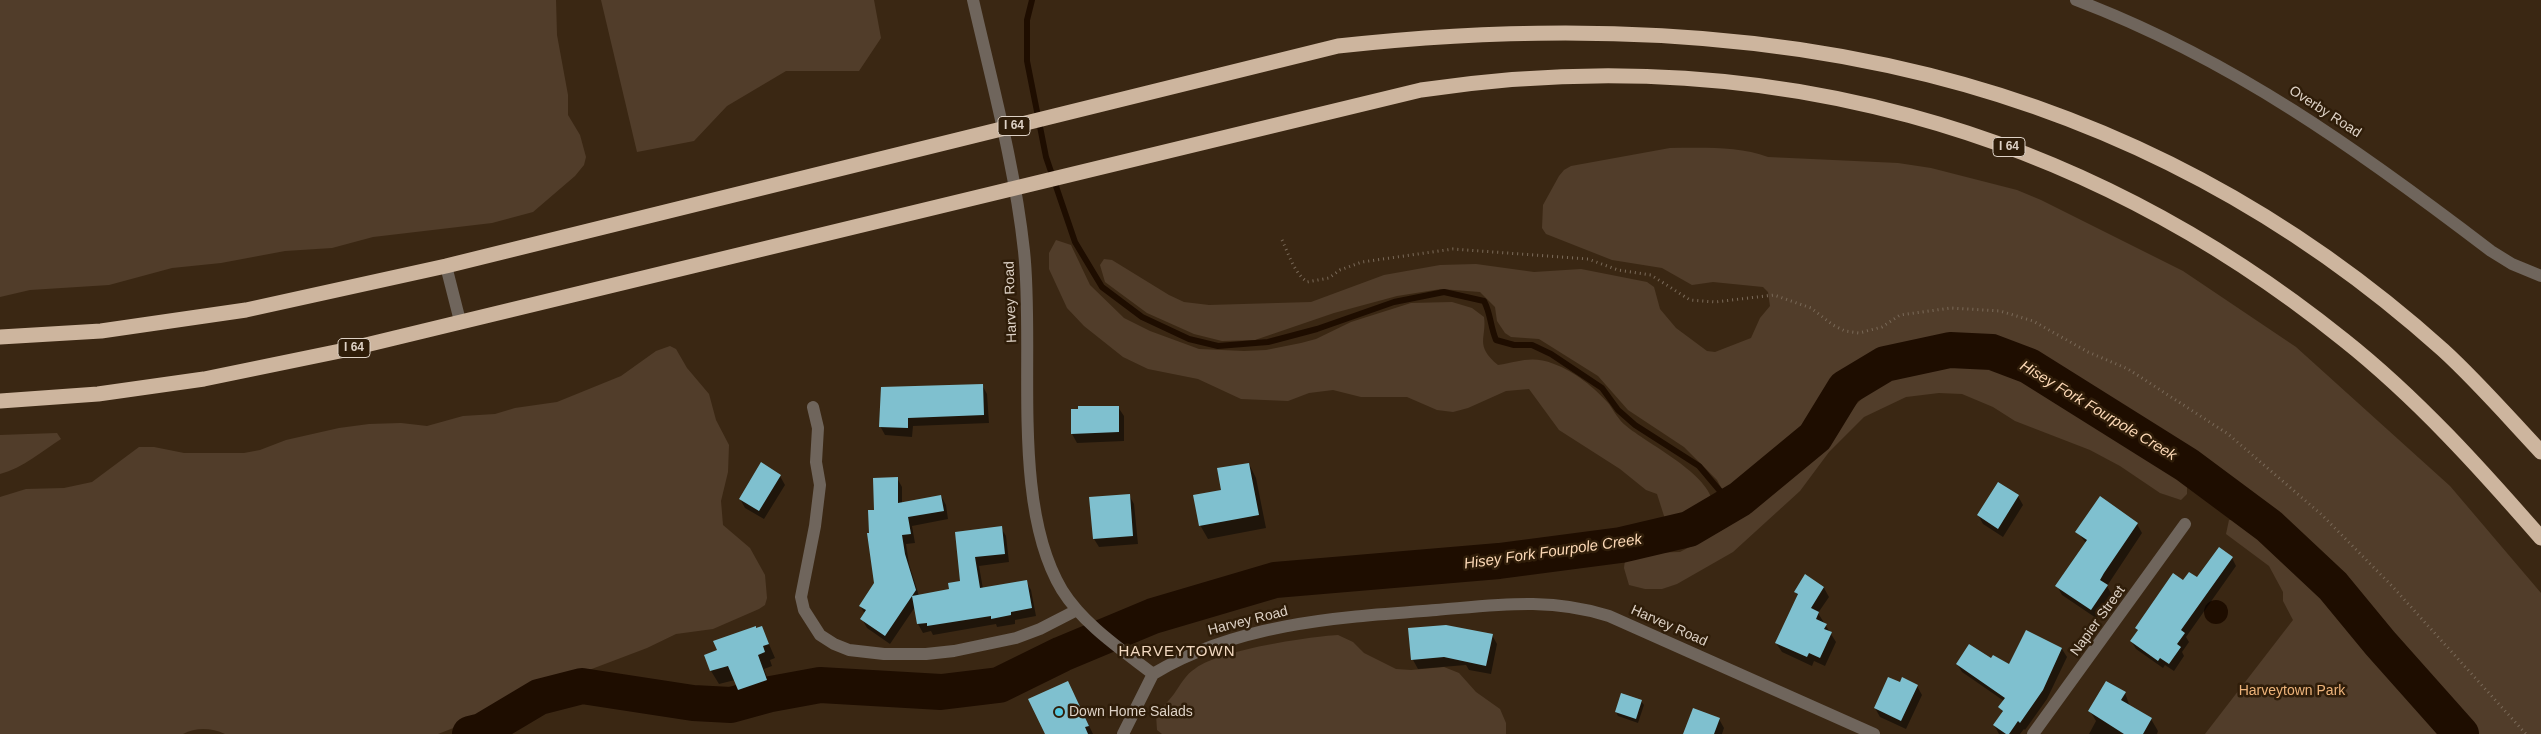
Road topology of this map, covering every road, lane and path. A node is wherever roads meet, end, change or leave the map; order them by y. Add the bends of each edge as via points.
1 (974, 0) edge
2 (2076, 0) edge
3 (1524, 19) dead end
4 (1988, 78) dead end
5 (1282, 240) dead end
6 (446, 266) junction
7 (2541, 276) edge
8 (460, 321) junction
9 (0, 337) edge
10 (0, 401) edge
11 (813, 407) dead end
12 (2541, 452) edge
13 (2185, 524) dead end
14 (2541, 538) edge
15 (1077, 610) junction
16 (1153, 674) junction
17 (1123, 734) edge
18 (1874, 734) edge
19 (2033, 734) edge
20 (2526, 734) edge

1 - 15 street, Harvey Road via 1024,252 1034,498 1050,565 1062,590
2 - 7 street, Overby Road via 2155,33 2264,91 2353,148 2491,251
3 - 6 highway, I 64 via 1390,35 1338,46
4 - 12 highway via 2112,127 2238,196 2330,259 2446,352
5 - 20 path via 1300,277 1307,282 1329,278 1362,262 1453,249 1588,259 1618,270 1651,275 1690,300 1715,302 1774,295 1811,308 1845,331 1859,333 1882,327 1900,315 1951,308 2000,311 2033,322 2088,352 2128,369 2228,434 2322,514
6 - 8 street
6 - 9 highway, I 64 via 246,310 101,330
8 - 10 highway, I 64 via 345,350 204,379 98,394
8 - 14 highway, I 64 via 1421,90 1524,78 1596,75 1670,76 1745,83 1832,96 1928,120 2024,152 2158,214 2224,253 2345,340 2447,435
11 - 15 street via 818,428 816,462 820,485 801,597 804,610 820,635 849,650 926,654 1016,638
13 - 19 street, Napier Street
15 - 16 street, Harvey Road
16 - 17 street
16 - 18 street, Harvey Road via 1211,645 1304,623 1553,603 1609,616

